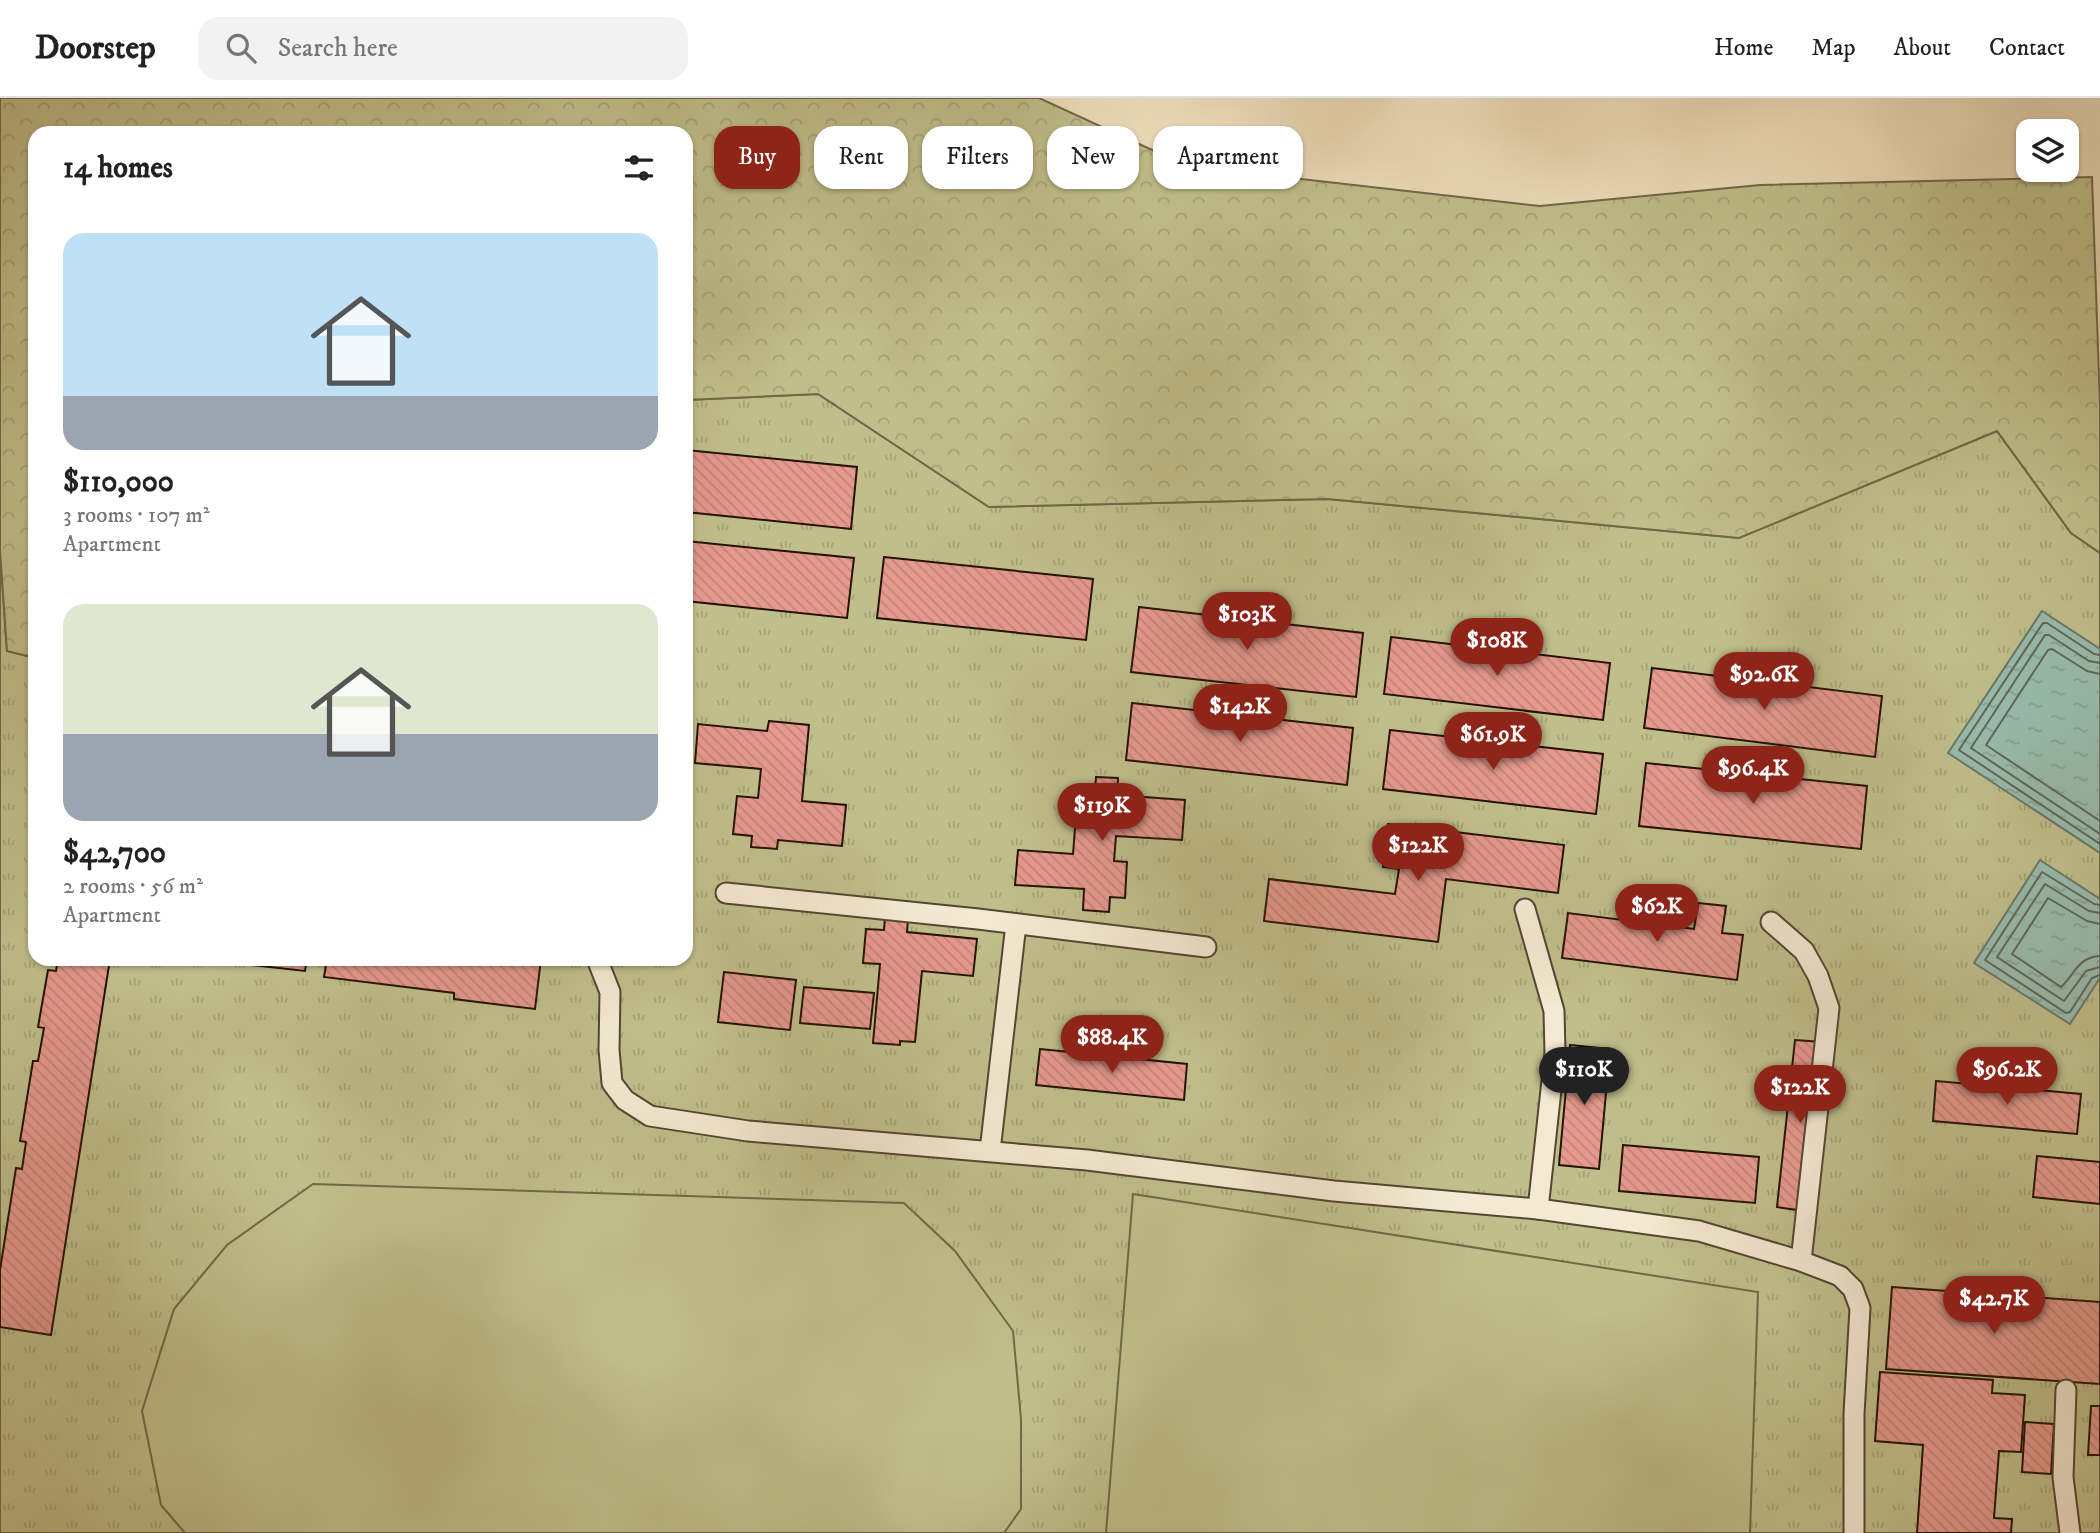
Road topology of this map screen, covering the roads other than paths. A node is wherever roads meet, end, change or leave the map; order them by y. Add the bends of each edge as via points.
1 (726, 893) dead end
2 (1525, 909) dead end
3 (1772, 922) dead end
4 (1016, 924) junction
5 (1206, 947) dead end
6 (600, 966) edge
7 (990, 1152) junction
8 (1538, 1209) junction
9 (1801, 1261) junction
10 (2066, 1390) dead end
11 (1854, 1533) edge
12 (2070, 1533) edge

1 - 4 lane
2 - 8 lane via 1554,1012 1555,1053
3 - 9 lane via 1804,951 1829,1008
4 - 5 lane
4 - 7 lane
6 - 7 lane via 610,992 612,1083 625,1100 650,1116 748,1131
7 - 8 lane
8 - 9 lane via 1699,1231
9 - 11 lane via 1840,1276 1853,1289 1860,1308
10 - 12 lane via 2063,1478

